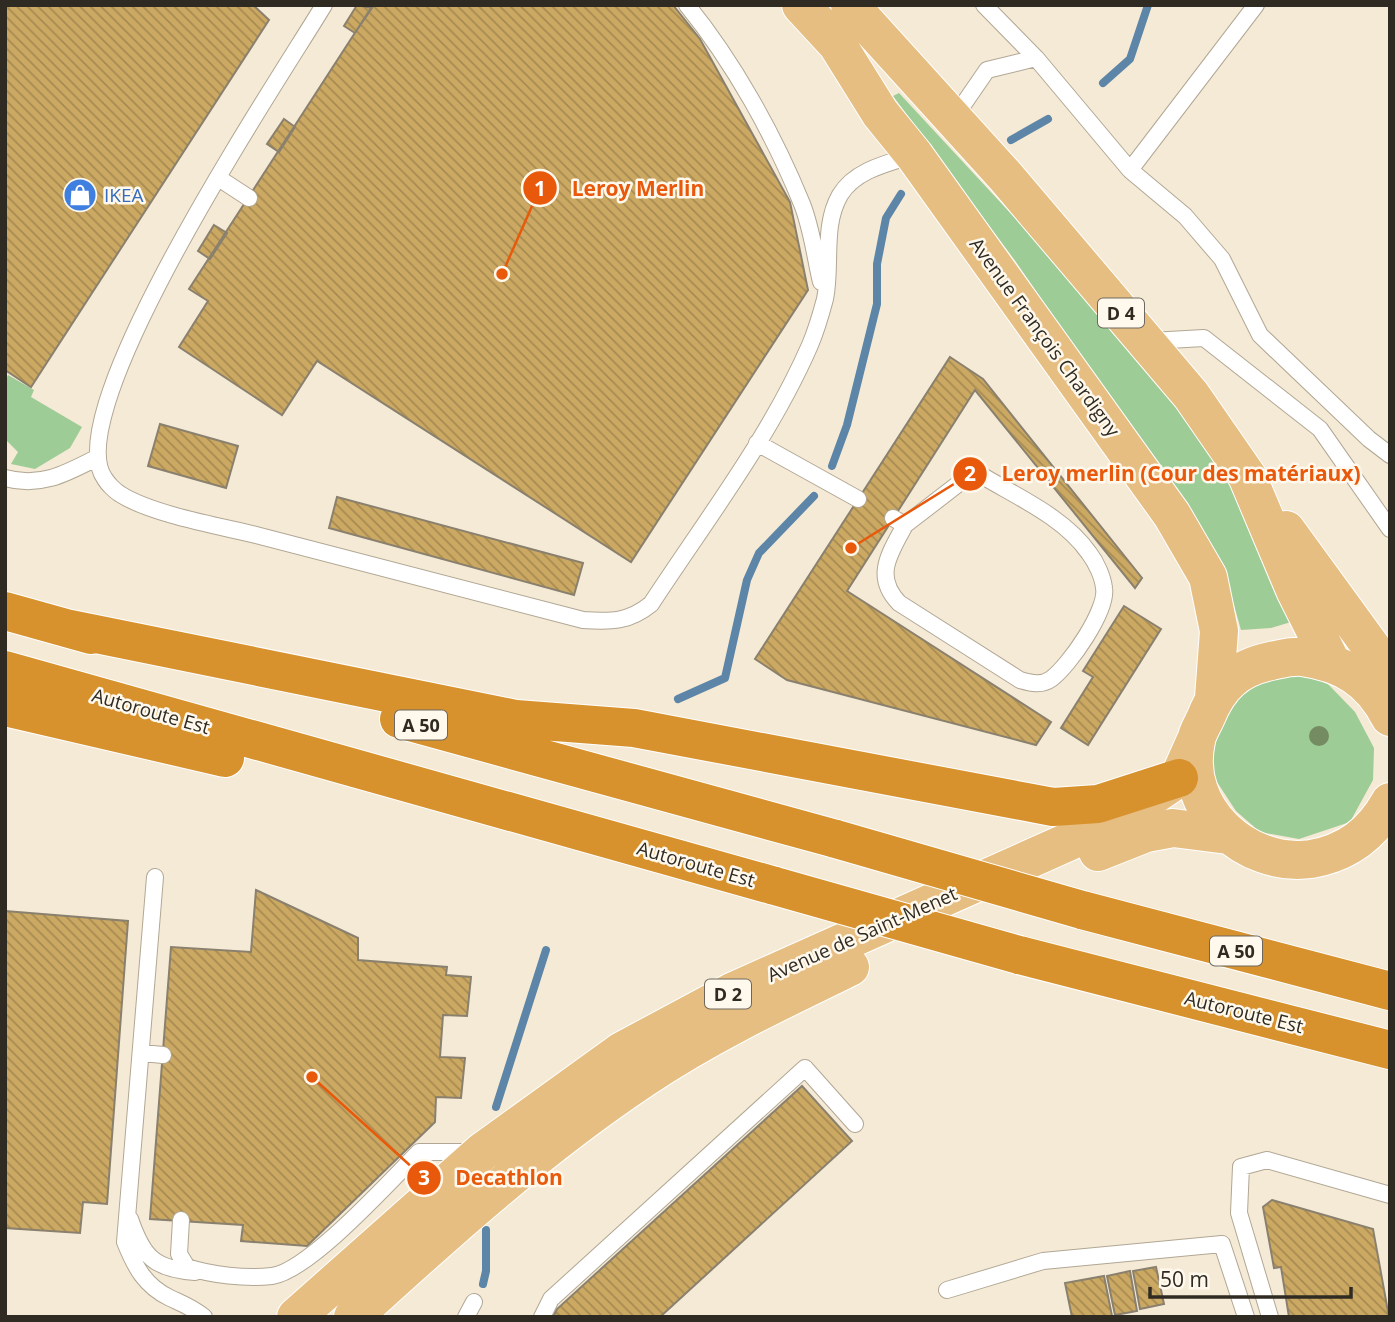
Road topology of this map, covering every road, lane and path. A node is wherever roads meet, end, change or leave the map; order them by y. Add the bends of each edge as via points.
1 (324, 5) edge
2 (687, 5) edge
3 (778, 5) edge
4 (801, 5) edge
5 (850, 5) edge
6 (984, 5) edge
7 (1256, 5) edge
8 (1037, 58) junction
9 (880, 113) junction
10 (953, 119) junction
11 (914, 155) junction
12 (1130, 170) junction
13 (220, 179) junction
14 (250, 198) dead end
15 (825, 298) junction
16 (1146, 342) junction
17 (757, 443) junction
18 (1390, 455) edge
19 (98, 457) junction
20 (1247, 476) junction
21 (5, 478) edge
22 (858, 499) dead end
23 (899, 521) joint
24 (1390, 529) edge
25 (5, 611) edge
26 (66, 628) junction
27 (1331, 662) junction
28 (5, 670) edge
29 (1390, 673) edge
30 (1214, 698) junction
31 (5, 707) edge
32 (1390, 717) edge
33 (1195, 742) junction
34 (1179, 778) junction
35 (1390, 802) edge
36 (1228, 835) junction
37 (1372, 844) edge
38 (155, 877) dead end
39 (775, 886) junction
40 (1390, 991) edge
41 (1390, 1050) edge
42 (142, 1053) junction
43 (163, 1055) dead end
44 (855, 1124) dead end
45 (482, 1152) junction
46 (1390, 1195) edge
47 (126, 1207) junction
48 (181, 1220) dead end
49 (204, 1273) junction
50 (947, 1290) dead end
51 (204, 1317) edge
52 (296, 1317) edge
53 (353, 1317) edge
54 (542, 1317) edge
55 (1246, 1317) edge
56 (1269, 1317) edge

1 - 13 lane
2 - 15 lane via 707,29 775,147 803,206
3 - 9 main road
4 - 9 main road, Avenue François Chardigny via 837,44
5 - 10 main road, D 4
6 - 8 lane
7 - 12 lane
8 - 10 lane via 987,70
8 - 12 lane
9 - 11 main road, Avenue François Chardigny
10 - 16 main road, D 4
11 - 15 lane via 873,169 841,193 830,217
11 - 30 main road, Avenue François Chardigny via 1172,515 1208,577 1219,631
12 - 18 lane via 1185,216 1222,259 1260,335
13 - 14 lane
13 - 19 lane via 161,276 135,330 106,402
15 - 17 lane via 810,344
16 - 20 main road, D 4 via 1191,395
16 - 24 lane via 1205,338 1320,429
17 - 19 lane via 651,604 635,618 611,622 583,621 143,504 120,494 103,478
17 - 22 lane
19 - 21 lane via 60,477 38,482
20 - 27 main road, D 4
20 - 29 main road
23 - 23 lane via 962,481 981,475 1051,517 1089,552 1105,589 1101,610 1067,663 1049,680 1035,684 1020,680 899,603 888,591 888,556
25 - 26 highway, A 50
26 - 34 highway via 516,719 635,728 1053,807 1098,804
26 - 40 highway, A 50, bridge
27 - 30 main road via 1294,656 1259,663 1229,677
27 - 32 main road via 1368,685
28 - 39 highway, Autoroute Est
30 - 33 main road
31 - 39 highway
33 - 34 main road
33 - 36 main road via 1197,781 1207,809
34 - 45 main road, Avenue de Saint-Menet / D 2 via 1115,821 734,991 622,1051
35 - 37 main road via 1371,830
36 - 37 main road via 1258,854 1294,861
36 - 53 main road, Avenue de Saint-Menet / D 2 via 1173,828 1146,832 755,1014 646,1076 582,1122 458,1221
38 - 42 lane
39 - 41 highway, Autoroute Est, bridge via 1019,955
42 - 43 lane
42 - 47 lane
44 - 54 lane via 805,1068 551,1299
45 - 49 lane via 419,1152 295,1267 273,1276
45 - 52 main road, Avenue de Saint-Menet / D 2
46 - 56 lane via 1267,1160 1241,1167 1239,1213
47 - 49 lane via 146,1255 161,1266
47 - 51 lane via 125,1242 139,1273 150,1286
48 - 49 lane via 178,1254 187,1267
50 - 55 lane via 1043,1261 1222,1244

